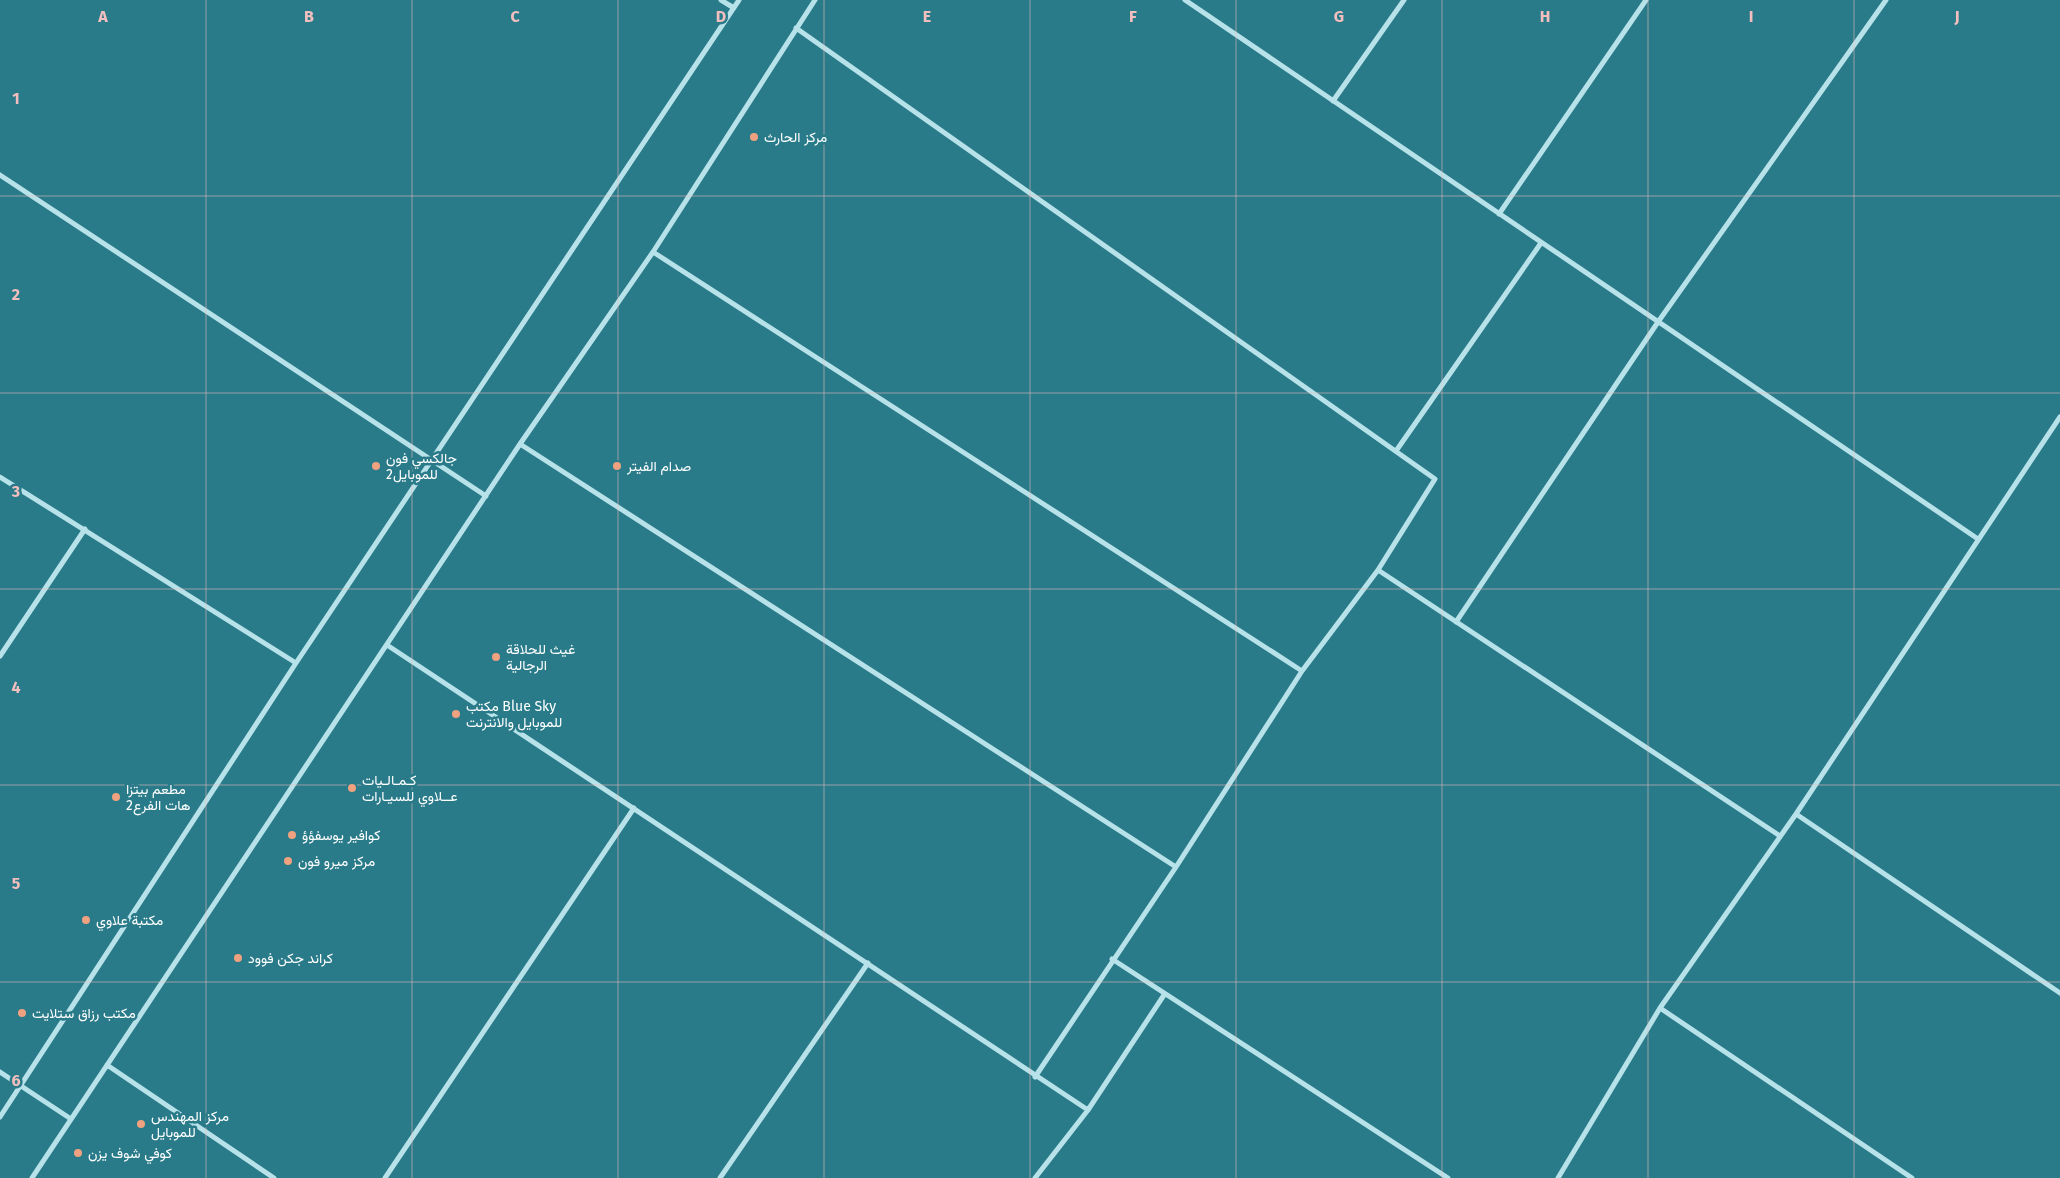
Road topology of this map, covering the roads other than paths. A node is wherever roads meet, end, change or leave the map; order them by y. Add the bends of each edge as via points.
1 (721, 0) edge
2 (739, 0) edge
3 (815, 0) edge
4 (1187, 0) edge
5 (1404, 0) edge
6 (1646, 0) edge
7 (1886, 0) edge
8 (734, 8) junction
9 (796, 28) junction
10 (1333, 101) junction
11 (0, 175) edge
12 (1499, 214) junction
13 (1541, 243) junction
14 (653, 252) junction
15 (1658, 322) junction
16 (2060, 416) edge
17 (520, 444) junction
18 (1396, 451) junction
19 (432, 460) junction
20 (0, 477) edge
21 (486, 496) junction
22 (85, 529) junction
23 (1978, 539) junction
24 (1378, 570) junction
25 (1456, 622) junction
26 (387, 644) junction
27 (0, 656) edge
28 (296, 663) junction
29 (1302, 671) junction
30 (634, 808) junction
31 (1796, 814) junction
32 (1780, 836) junction
33 (1176, 867) junction
34 (1112, 960) junction
35 (868, 963) junction
36 (2060, 993) edge
37 (1164, 995) junction
38 (1660, 1008) junction
39 (106, 1065) junction
40 (0, 1072) edge
41 (1035, 1077) junction
42 (22, 1086) junction
43 (1088, 1110) junction
44 (0, 1117) edge
45 (71, 1119) junction
46 (32, 1178) edge
47 (274, 1178) edge
48 (385, 1178) edge
49 (720, 1178) edge
50 (1035, 1178) edge
51 (1448, 1178) edge
52 (1558, 1178) edge
53 (1912, 1178) edge

1 - 8 street
2 - 8 street
3 - 9 street
4 - 10 street
5 - 10 street
6 - 12 street
7 - 15 street
8 - 19 street
9 - 14 street
9 - 18 street
10 - 12 street
11 - 19 street
12 - 13 street
13 - 15 street
13 - 18 street
14 - 17 street
14 - 29 street
15 - 23 street
15 - 25 street
16 - 23 street
17 - 21 street
17 - 33 street
18 - 24 street via 1436,479
19 - 21 street
19 - 28 street
20 - 22 street
21 - 26 street
22 - 27 street
22 - 28 street
23 - 31 street
24 - 25 street
24 - 29 street
25 - 32 street
26 - 30 street
26 - 39 street
28 - 42 street
29 - 33 street
30 - 35 street
30 - 48 street
31 - 32 street
31 - 36 street
32 - 38 street
33 - 34 street
34 - 37 street
34 - 41 street
35 - 41 street
35 - 49 street
37 - 43 street
37 - 51 street
38 - 52 street
38 - 53 street
39 - 45 street
39 - 47 street
40 - 42 street
41 - 43 street
42 - 44 street
42 - 45 street
43 - 50 street
45 - 46 street

